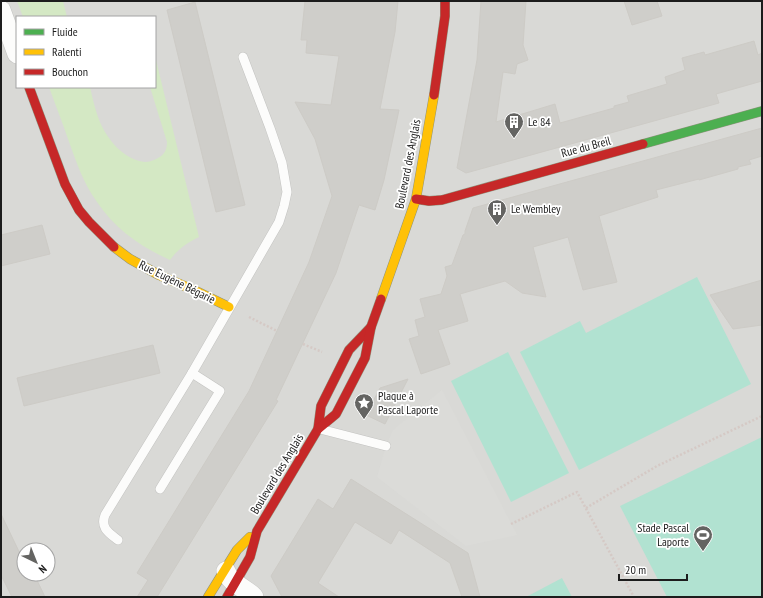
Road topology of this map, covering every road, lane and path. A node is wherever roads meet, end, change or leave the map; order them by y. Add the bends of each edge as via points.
1 (445, 1) edge
2 (1, 10) edge
3 (16, 51) edge
4 (243, 57) dead end
5 (29, 88) edge
6 (762, 111) edge
7 (416, 199) junction
8 (229, 307) junction
9 (371, 327) junction
10 (277, 332) dead end
11 (192, 373) junction
12 (762, 416) edge
13 (318, 429) junction
14 (386, 446) dead end
15 (160, 489) dead end
16 (586, 508) junction
17 (511, 524) dead end
18 (257, 531) junction
19 (118, 540) dead end
20 (229, 582) edge
21 (208, 597) edge
22 (254, 597) edge
23 (634, 597) edge

1 - 7 main road, Boulevard des Anglais via 435,87
2 - 3 street
4 - 8 lane via 282,163 287,192 279,222
5 - 8 main road, Rue Eugène Bégarie via 65,184 79,210 89,222 130,259
6 - 7 main road, Rue du Breil via 442,200
7 - 9 main road, Boulevard des Anglais
8 - 10 path, Rue Eugène Bégarie
8 - 11 lane
9 - 13 main road, Boulevard des Anglais via 349,350 321,406
9 - 13 main road, Boulevard des Anglais via 365,358 336,414
11 - 15 lane via 220,391
11 - 19 lane via 105,515 103,520 106,529
12 - 16 path via 658,466
13 - 14 lane
13 - 18 main road, Boulevard des Anglais
16 - 17 path via 577,492
16 - 23 path
18 - 20 main road, Boulevard des Anglais via 250,557
18 - 20 main road, Boulevard des Anglais via 237,550
20 - 21 main road, Boulevard des Anglais
20 - 22 street via 247,590

